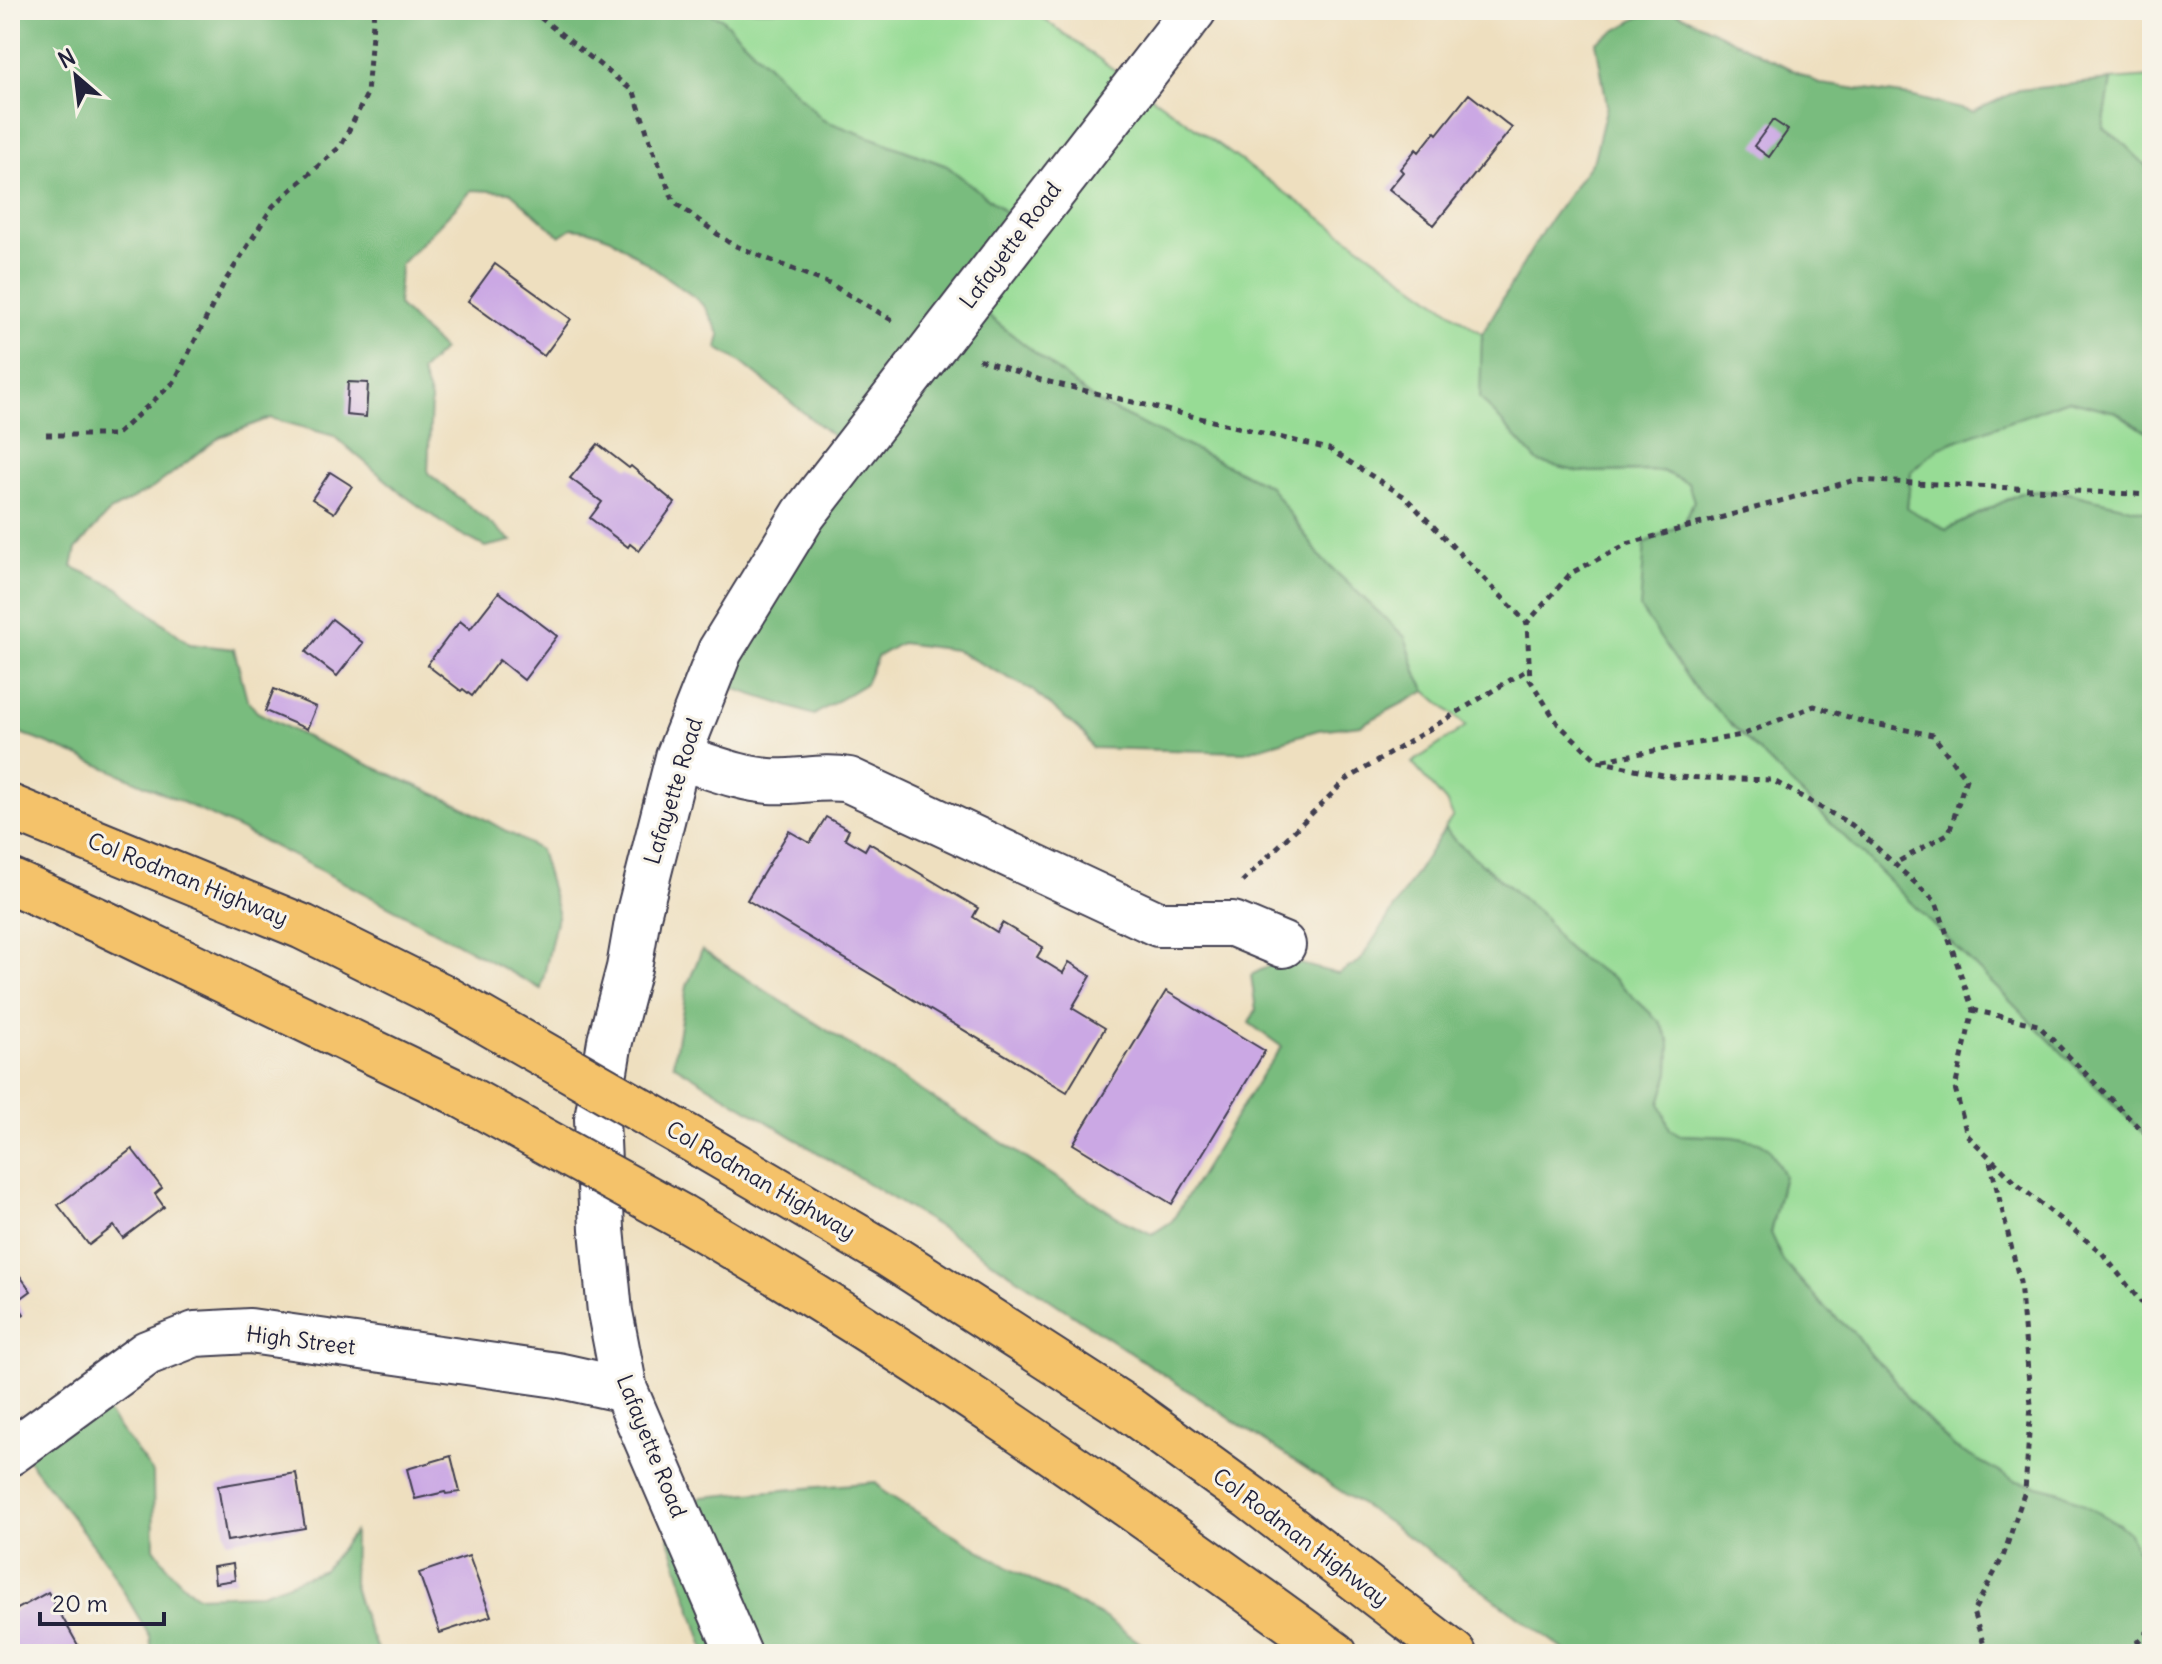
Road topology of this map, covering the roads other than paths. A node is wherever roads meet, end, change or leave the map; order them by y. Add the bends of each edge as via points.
1 (1194, 10) edge
2 (678, 757) junction
3 (10, 807) edge
4 (10, 881) edge
5 (1283, 945) dead end
6 (625, 1390) junction
7 (10, 1453) edge
8 (739, 1654) edge
9 (1335, 1654) edge
10 (1454, 1654) edge

1 - 2 street, Lafayette Road via 804,514 720,651
2 - 5 street via 764,781 849,780 1158,924 1233,924
2 - 6 street, Lafayette Road via 610,1041 597,1119 610,1312
3 - 10 highway, Col Rodman Highway, bridge via 303,927 440,995 889,1255 1128,1409
4 - 9 highway, bridge via 452,1090 682,1217 946,1380
6 - 7 street, High Street via 557,1375 250,1331 195,1334 147,1353
6 - 8 street, Lafayette Road

